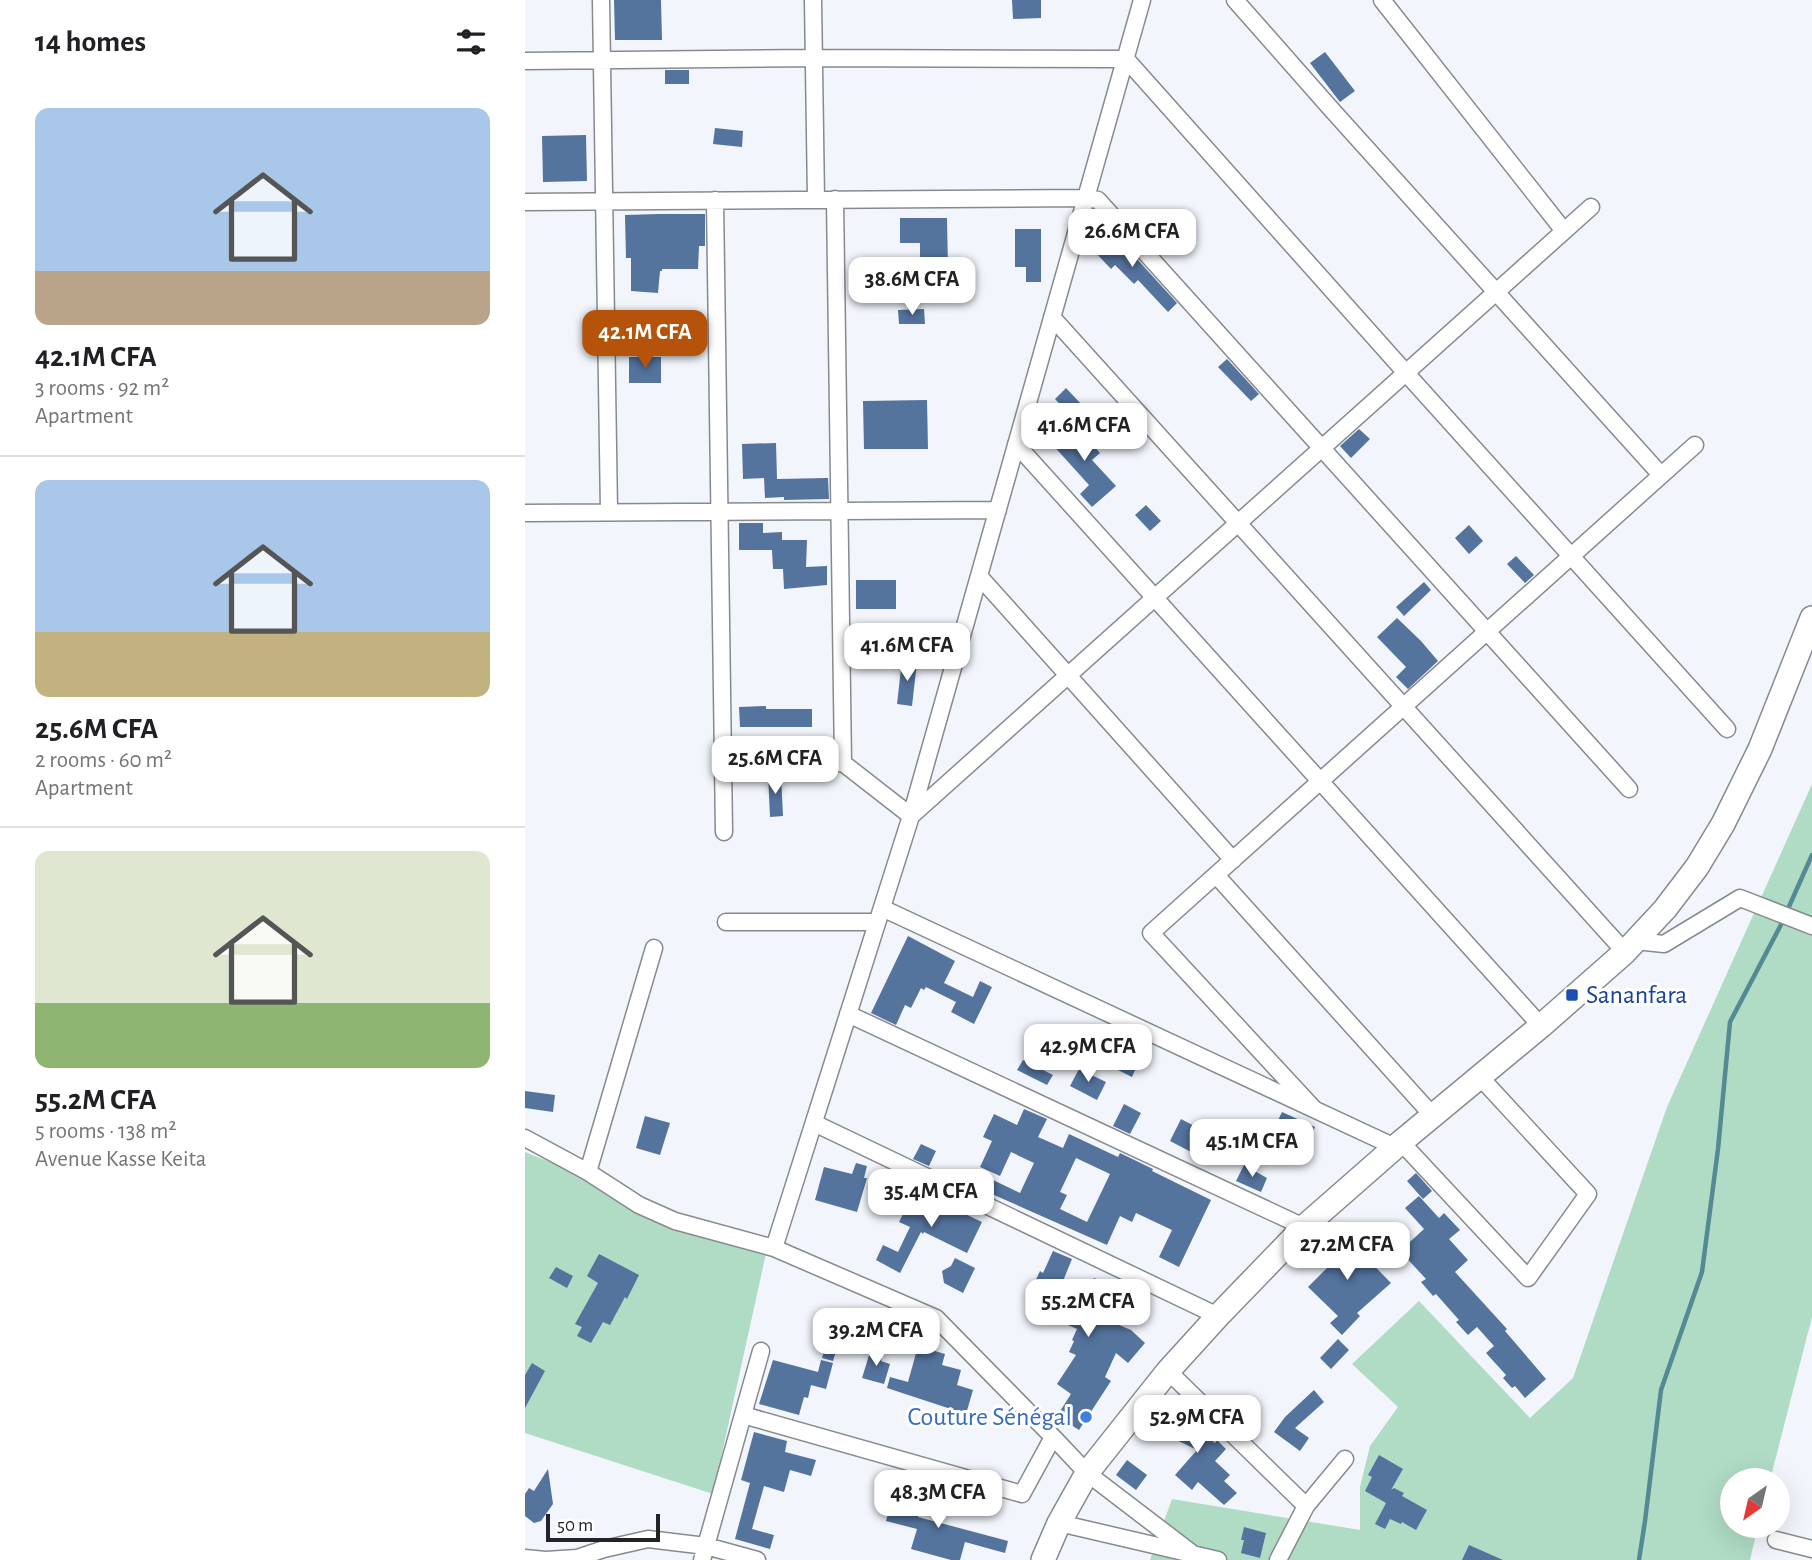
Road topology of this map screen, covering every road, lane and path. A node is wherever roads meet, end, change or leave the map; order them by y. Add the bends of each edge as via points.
1 (601, 0) edge
2 (813, 0) edge
3 (1142, 0) edge
4 (1235, 0) edge
5 (1381, 0) edge
6 (814, 58) junction
7 (1126, 58) junction
8 (602, 60) junction
9 (525, 61) edge
10 (1086, 198) junction
11 (816, 199) junction
12 (835, 199) junction
13 (715, 200) junction
14 (604, 201) junction
15 (525, 202) edge
16 (1591, 207) dead end
17 (1564, 231) junction
18 (1496, 292) junction
19 (1052, 317) junction
20 (1406, 373) junction
21 (1016, 444) junction
22 (1695, 446) dead end
23 (1322, 448) junction
24 (1661, 475) junction
25 (839, 510) junction
26 (998, 510) junction
27 (720, 511) junction
28 (608, 512) junction
29 (525, 513) edge
30 (1238, 523) junction
31 (1571, 556) junction
32 (979, 576) junction
33 (1155, 598) junction
34 (1812, 618) edge
35 (1487, 632) junction
36 (1067, 676) junction
37 (1404, 706) junction
38 (1727, 729) dead end
39 (843, 763) junction
40 (723, 765) junction
41 (1320, 781) junction
42 (1629, 789) dead end
43 (911, 816) junction
44 (724, 832) dead end
45 (1233, 860) junction
46 (1216, 875) junction
47 (880, 915) junction
48 (726, 922) dead end
49 (1812, 926) edge
50 (1631, 946) junction
51 (654, 948) dead end
52 (848, 1014) junction
53 (1541, 1026) junction
54 (1480, 1077) junction
55 (1314, 1109) junction
56 (1433, 1116) junction
57 (814, 1123) junction
58 (525, 1138) edge
59 (1398, 1144) junction
60 (588, 1172) junction
61 (1304, 1227) junction
62 (774, 1248) junction
63 (1218, 1316) junction
64 (761, 1350) dead end
65 (1168, 1371) junction
66 (743, 1415) junction
67 (1053, 1437) junction
68 (1346, 1459) dead end
69 (1087, 1474) junction
70 (1306, 1506) junction
71 (1059, 1523) junction
72 (1776, 1541) dead end
73 (1812, 1549) edge
74 (704, 1553) edge
75 (1193, 1554) junction
76 (525, 1558) edge
77 (545, 1560) edge
78 (757, 1560) edge
79 (1043, 1560) edge
80 (1218, 1560) edge
81 (1278, 1560) edge

1 - 8 street
2 - 6 street
3 - 7 street
4 - 18 street
5 - 17 street
6 - 7 street
6 - 8 street
6 - 11 street
7 - 10 street
7 - 20 street
8 - 9 street
8 - 14 street
10 - 12 street
10 - 19 street
10 - 23 street via 1098,200
11 - 12 street
11 - 13 street
12 - 25 street
13 - 14 street
13 - 27 street
14 - 15 street
14 - 28 street
16 - 17 street
17 - 18 street
18 - 20 street
18 - 24 street
19 - 21 street
19 - 30 street
20 - 23 street
20 - 31 street
21 - 26 street
21 - 33 street
22 - 24 street
23 - 30 street
23 - 35 street
24 - 31 street
25 - 26 street
25 - 27 street
25 - 39 street
26 - 32 street
27 - 28 street
27 - 40 street
28 - 29 street
30 - 33 street
30 - 37 street
31 - 35 street
31 - 38 street
32 - 36 street
32 - 43 street
33 - 36 street
33 - 41 street
34 - 50 main road via 1760,749 1723,824 1697,867
35 - 37 street
35 - 42 street
36 - 43 street
36 - 45 street
37 - 41 street
37 - 50 street
39 - 40 street
39 - 43 street
40 - 44 street
41 - 45 street
41 - 53 street
43 - 47 street
45 - 46 street
46 - 55 street via 1151,933
46 - 56 street
47 - 48 street
47 - 52 street
47 - 55 street
49 - 50 street via 1740,898 1664,944
50 - 53 main road
51 - 60 street
52 - 57 street
52 - 61 street
53 - 54 main road
54 - 56 main road
54 - 59 street via 1588,1194 1528,1278
55 - 59 street
56 - 59 main road
57 - 62 street
57 - 63 street
58 - 60 street
59 - 61 main road
60 - 62 street via 674,1221
61 - 63 main road
62 - 67 street via 936,1318
63 - 65 main road
64 - 66 street
65 - 69 main road
65 - 70 street
66 - 67 street via 1022,1494
66 - 74 street
67 - 69 street
68 - 70 street
69 - 71 main road
69 - 75 street
70 - 81 street
71 - 75 street
71 - 79 main road
72 - 73 street
74 - 77 street via 648,1539 577,1558
74 - 78 street
75 - 80 street
76 - 77 street

